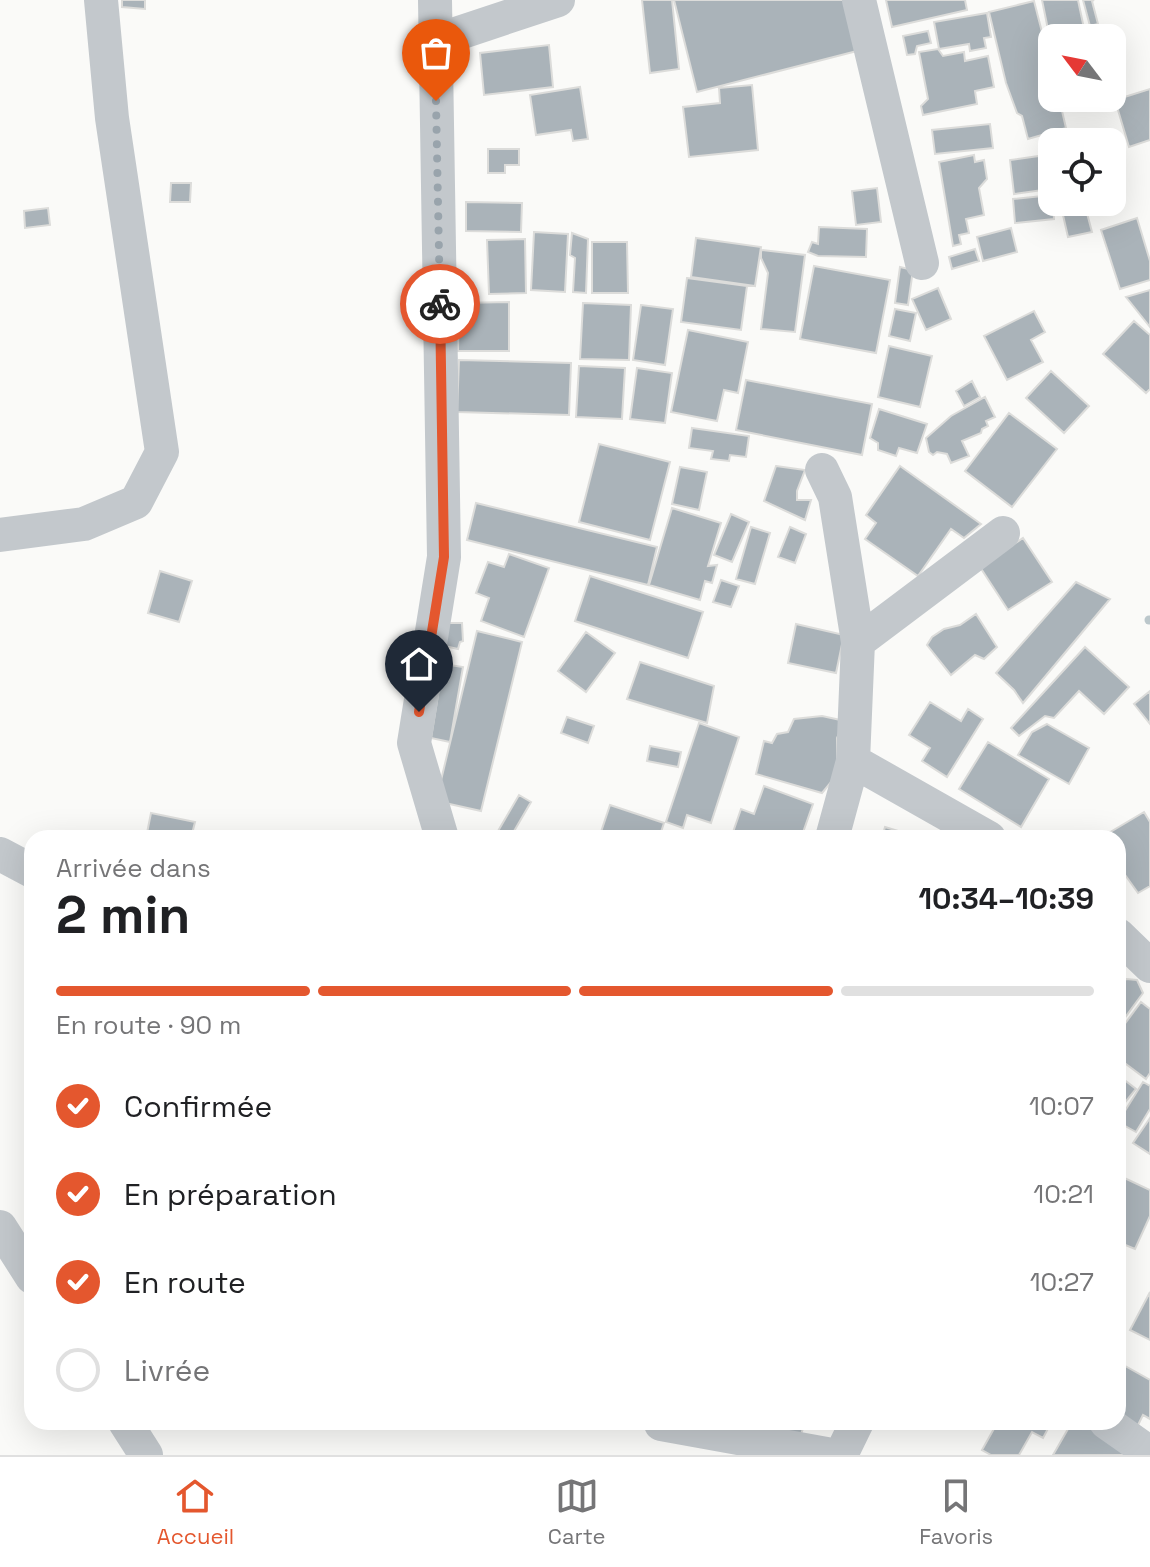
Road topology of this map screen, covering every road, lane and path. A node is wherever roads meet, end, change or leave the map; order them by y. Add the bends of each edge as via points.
1 (101, 0) edge
2 (435, 0) edge
3 (558, 0) edge
4 (859, 0) edge
5 (435, 41) junction
6 (922, 263) dead end
7 (822, 470) dead end
8 (1003, 533) dead end
9 (0, 535) edge
10 (858, 642) junction
11 (853, 761) junction
12 (440, 830) edge
13 (834, 830) edge
14 (975, 830) edge
15 (0, 854) edge
16 (24, 867) edge
17 (1126, 943) edge
18 (1150, 966) edge
19 (0, 1227) edge
20 (24, 1264) edge
21 (130, 1430) edge
22 (853, 1430) edge
23 (1117, 1430) edge
24 (664, 1434) edge
25 (1150, 1453) edge
26 (146, 1455) edge
27 (832, 1455) edge
28 (841, 1455) edge

1 - 9 street via 112,118 162,452 136,502 84,524
2 - 5 street
3 - 5 street
4 - 6 street
5 - 12 street via 444,557 414,743
7 - 10 street via 835,497
8 - 10 street
10 - 11 street
11 - 13 street
11 - 14 street
15 - 16 street
17 - 18 street
19 - 20 street
21 - 26 street
22 - 28 street
23 - 25 street
24 - 27 street

